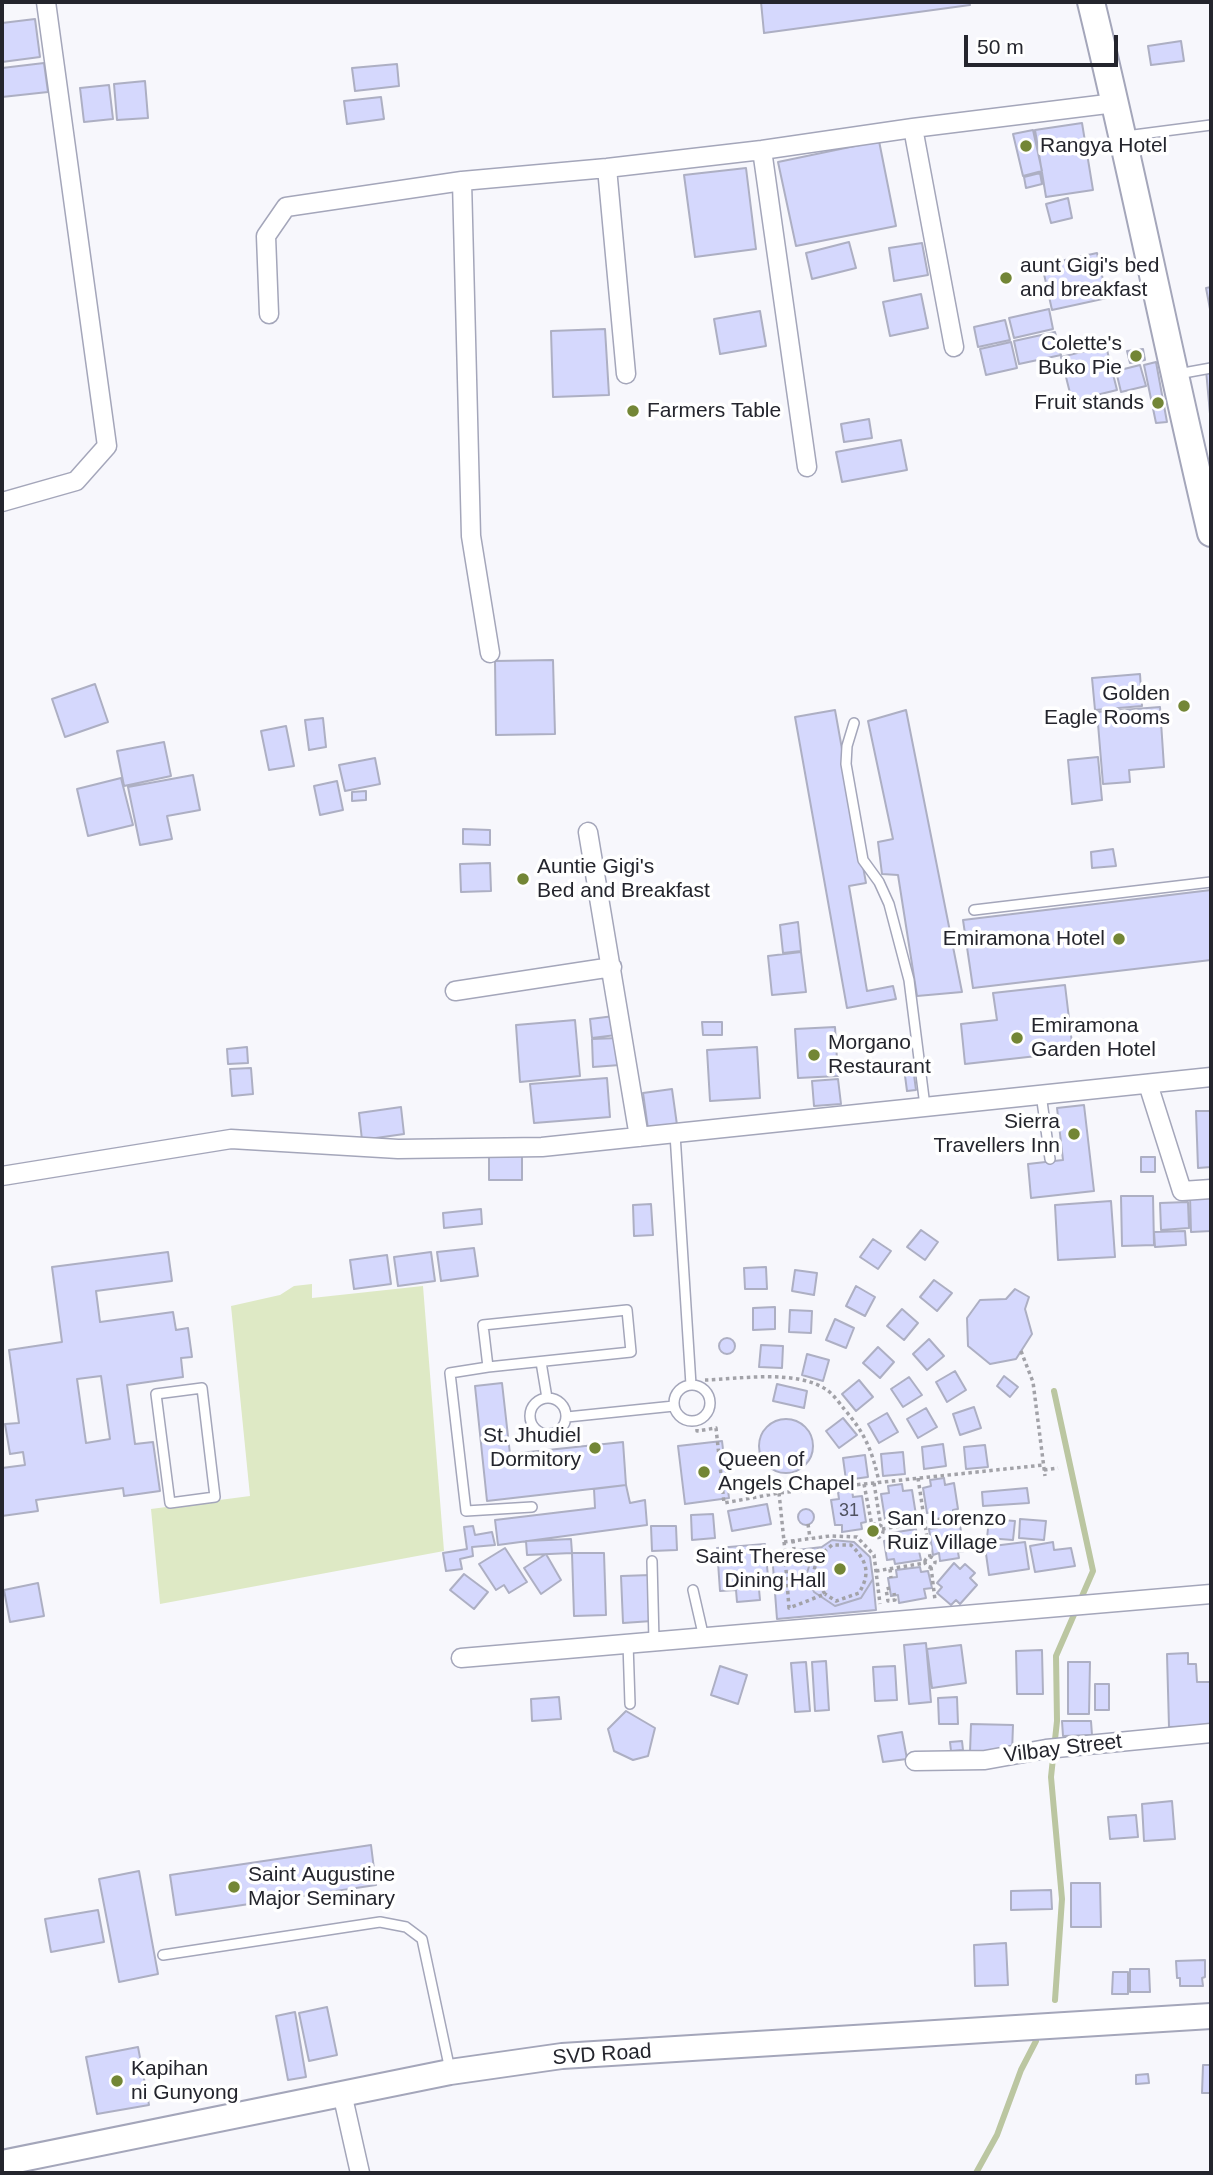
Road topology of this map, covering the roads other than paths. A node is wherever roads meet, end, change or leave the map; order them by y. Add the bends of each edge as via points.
1 (46, 2) edge
2 (1091, 2) edge
3 (1115, 103) junction
4 (1211, 125) edge
5 (913, 128) junction
6 (1122, 137) junction
7 (762, 150) junction
8 (607, 168) junction
9 (462, 181) junction
10 (269, 314) dead end
11 (954, 347) dead end
12 (1211, 368) edge
13 (626, 374) dead end
14 (1173, 376) junction
15 (807, 467) dead end
16 (2, 502) edge
17 (1211, 533) edge
18 (490, 653) dead end
19 (854, 723) dead end
20 (588, 832) dead end
21 (1211, 881) edge
22 (974, 910) dead end
23 (612, 967) junction
24 (455, 991) dead end
25 (1211, 1077) edge
26 (1148, 1084) junction
27 (1041, 1094) junction
28 (925, 1107) junction
29 (675, 1134) junction
30 (639, 1137) junction
31 (1050, 1160) dead end
32 (2, 1176) edge
33 (1211, 1189) edge
34 (541, 1362) junction
35 (488, 1367) junction
36 (691, 1383) junction
37 (547, 1398) junction
38 (674, 1406) junction
39 (567, 1417) junction
40 (170, 1503) joint
41 (532, 1507) dead end
42 (652, 1561) dead end
43 (693, 1590) dead end
44 (1211, 1594) edge
45 (704, 1638) junction
46 (654, 1641) junction
47 (628, 1643) junction
48 (461, 1658) dead end
49 (630, 1704) dead end
50 (1211, 1733) edge
51 (915, 1761) dead end
52 (163, 1955) dead end
53 (1211, 2015) edge
54 (450, 2072) junction
55 (342, 2093) junction
56 (2, 2163) edge
57 (360, 2173) edge

1 - 16 street via 107,446 76,481
2 - 3 main road
3 - 5 street
3 - 6 main road
4 - 6 lane
5 - 7 street
5 - 11 street
6 - 14 main road
7 - 8 street
7 - 15 street
8 - 9 street
8 - 13 street
9 - 10 street via 286,207 267,236
9 - 18 street via 471,536
12 - 14 lane
14 - 17 main road
19 - 28 lane via 846,764 863,860 889,904 909,979
20 - 23 street
21 - 22 lane
23 - 24 street
23 - 30 street
25 - 26 street
26 - 27 street
26 - 33 street via 1182,1191
27 - 28 street
27 - 31 lane
28 - 29 street
29 - 30 street
29 - 36 lane
30 - 32 street via 542,1147 398,1149 231,1139
34 - 35 lane
34 - 35 lane via 631,1352 627,1310 483,1325
34 - 37 lane
35 - 41 lane via 450,1373 466,1511
36 - 38 lane via 680,1390
36 - 38 lane via 703,1388 710,1398 707,1415 696,1422 684,1420
37 - 39 lane via 563,1405
37 - 39 lane via 532,1407 530,1419 535,1430 552,1434 562,1428
38 - 39 lane
40 - 40 lane via 215,1497 202,1388 156,1394
42 - 46 lane
43 - 45 lane
44 - 45 street
45 - 46 street
46 - 47 street
47 - 48 street
47 - 49 lane
50 - 51 street, Vilbay Street via 1046,1749 985,1760
52 - 54 lane via 380,1922 406,1927 422,1939
53 - 54 main road, SVD Road via 562,2056
54 - 55 main road, SVD Road
55 - 56 main road, SVD Road
55 - 57 street

